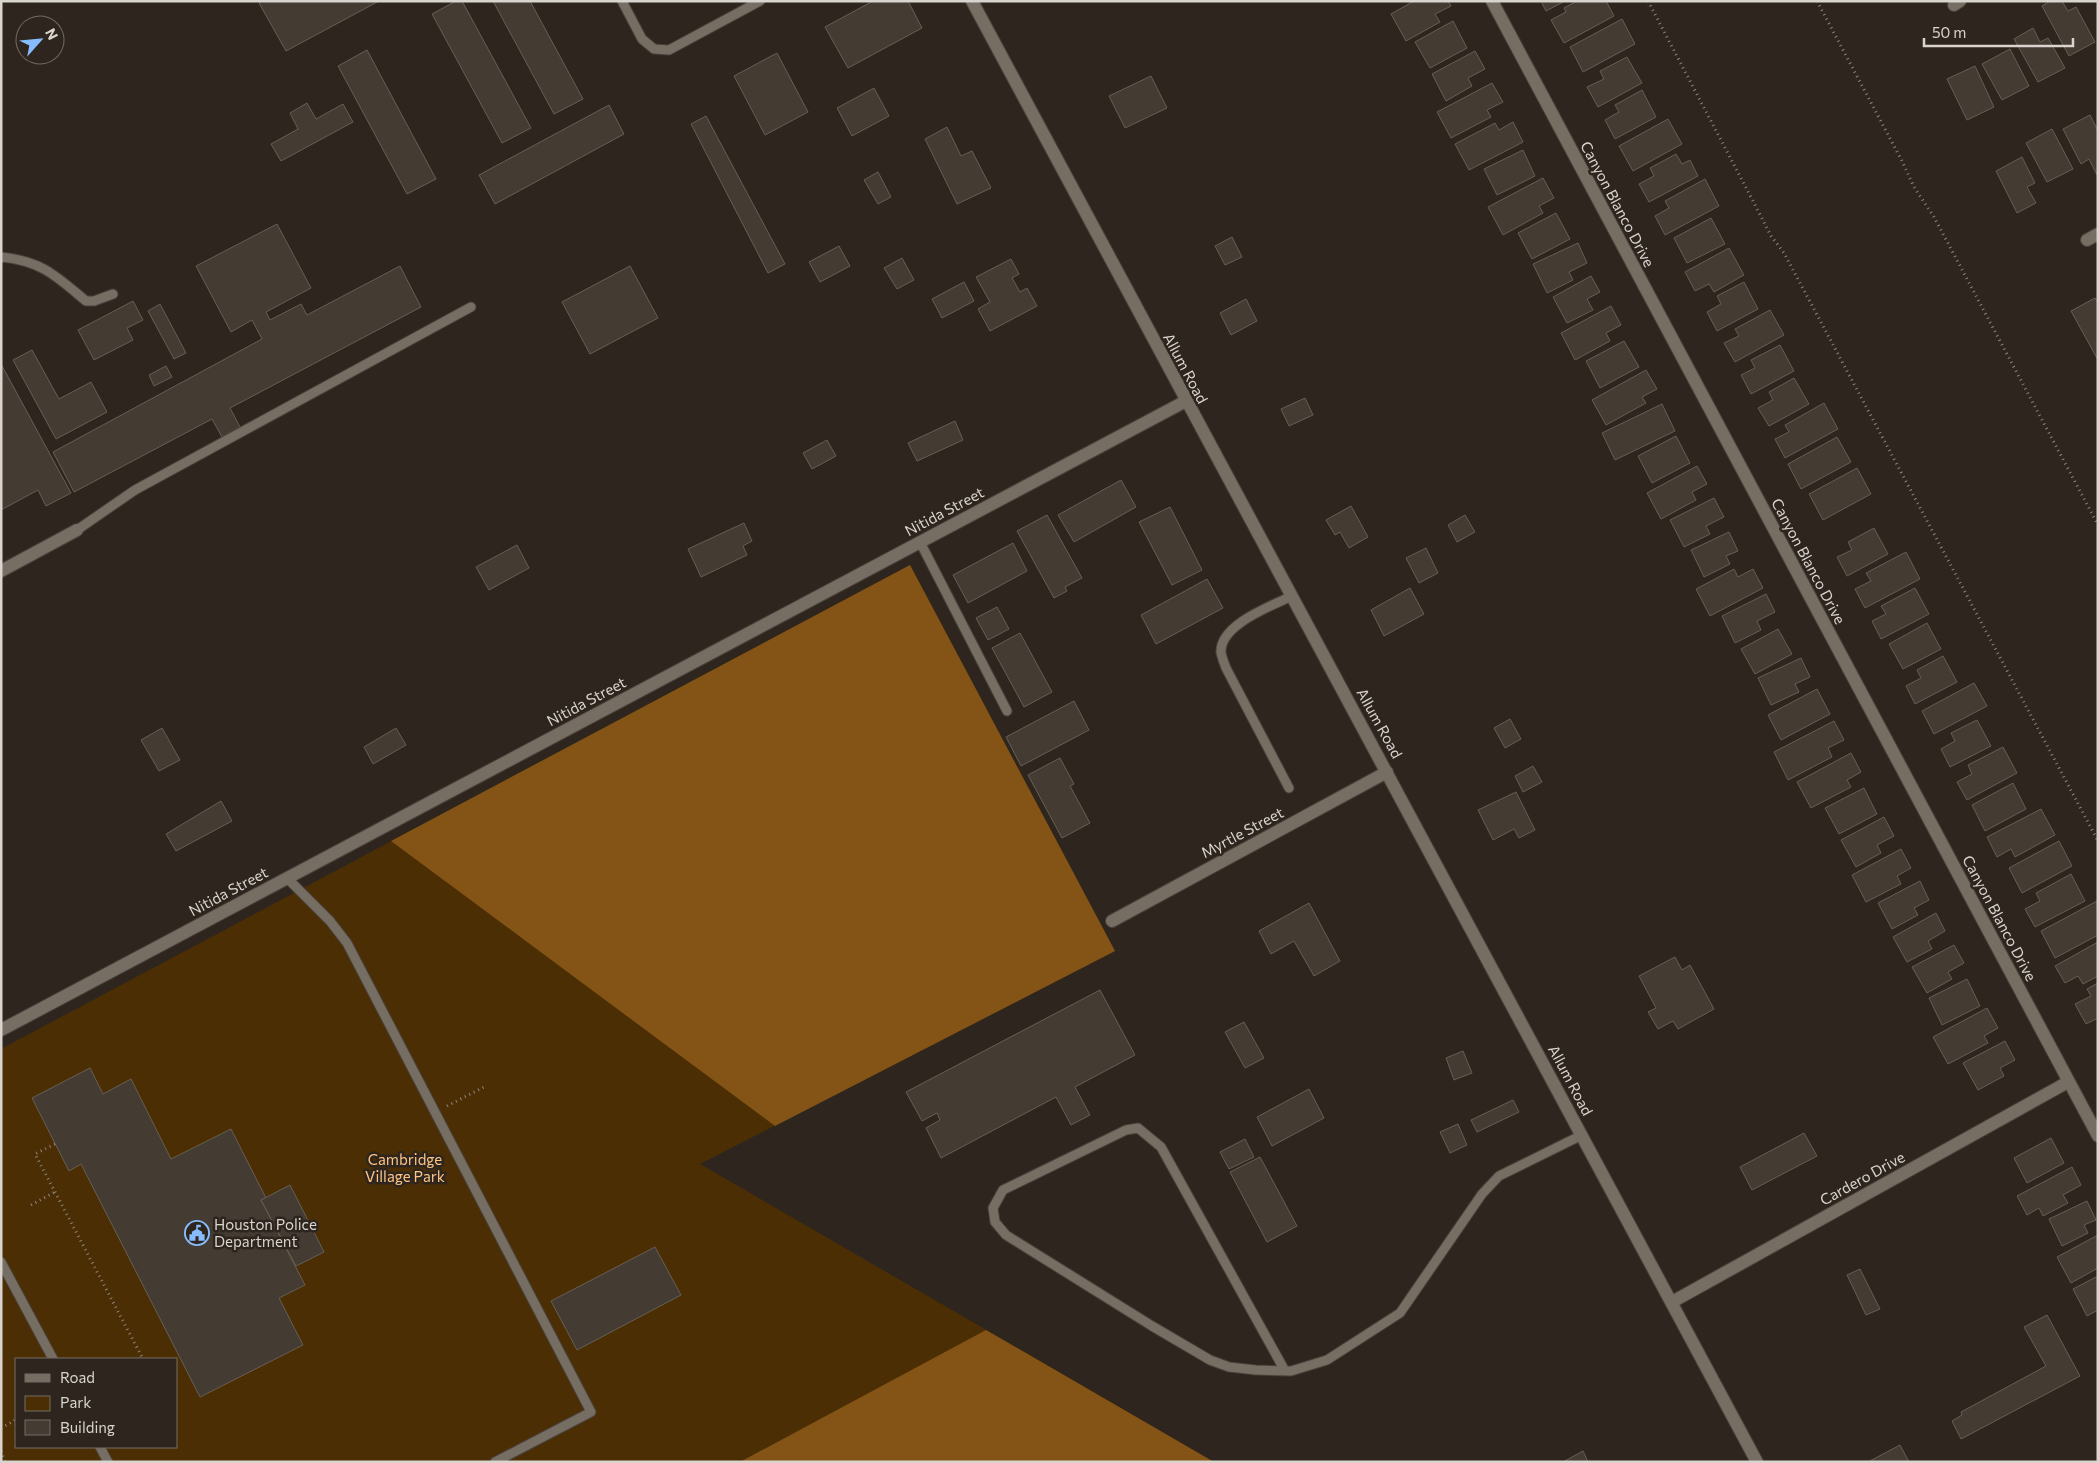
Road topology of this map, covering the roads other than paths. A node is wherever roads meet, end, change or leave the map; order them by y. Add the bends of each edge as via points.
1 (622, 1) edge
2 (760, 1) edge
3 (972, 1) edge
4 (1492, 1) edge
5 (1, 257) edge
6 (112, 294) dead end
7 (471, 307) dead end
8 (1186, 401) junction
9 (77, 530) joint
10 (920, 542) junction
11 (1, 571) edge
12 (1292, 596) junction
13 (1007, 711) dead end
14 (1387, 772) junction
15 (1289, 788) dead end
16 (287, 878) junction
17 (1112, 921) dead end
18 (1, 1030) edge
19 (2068, 1082) junction
20 (1582, 1135) junction
21 (2098, 1136) edge
22 (1, 1262) edge
23 (1672, 1302) junction
24 (52, 1358) edge
25 (1285, 1371) junction
26 (101, 1448) edge
27 (108, 1462) edge
28 (495, 1462) edge
29 (1758, 1462) edge

1 - 2 lane via 642,39 654,49 669,50
3 - 8 street, Allum Road
4 - 19 street, Canyon Blanco Drive
5 - 6 lane via 45,268 86,300 94,301
7 - 9 lane via 135,490
8 - 10 street, Nitida Street
8 - 12 street, Allum Road
9 - 11 street
10 - 13 lane
10 - 16 street, Nitida Street
12 - 14 street, Allum Road
12 - 15 lane via 1240,622 1224,640 1221,652 1226,668
14 - 17 street, Myrtle Street
14 - 20 street, Allum Road
16 - 18 street, Nitida Street
16 - 28 lane via 347,943 591,1412
19 - 21 street, Canyon Blanco Drive
19 - 23 street, Cardero Drive
20 - 23 street, Allum Road
20 - 25 lane via 1499,1176 1482,1194 1400,1313 1327,1360
22 - 24 lane
23 - 29 street, Allum Road
25 - 25 lane via 1230,1367 1210,1360 1006,1235 995,1222 992,1208 1003,1190 1126,1130 1138,1128 1161,1147
26 - 27 lane

